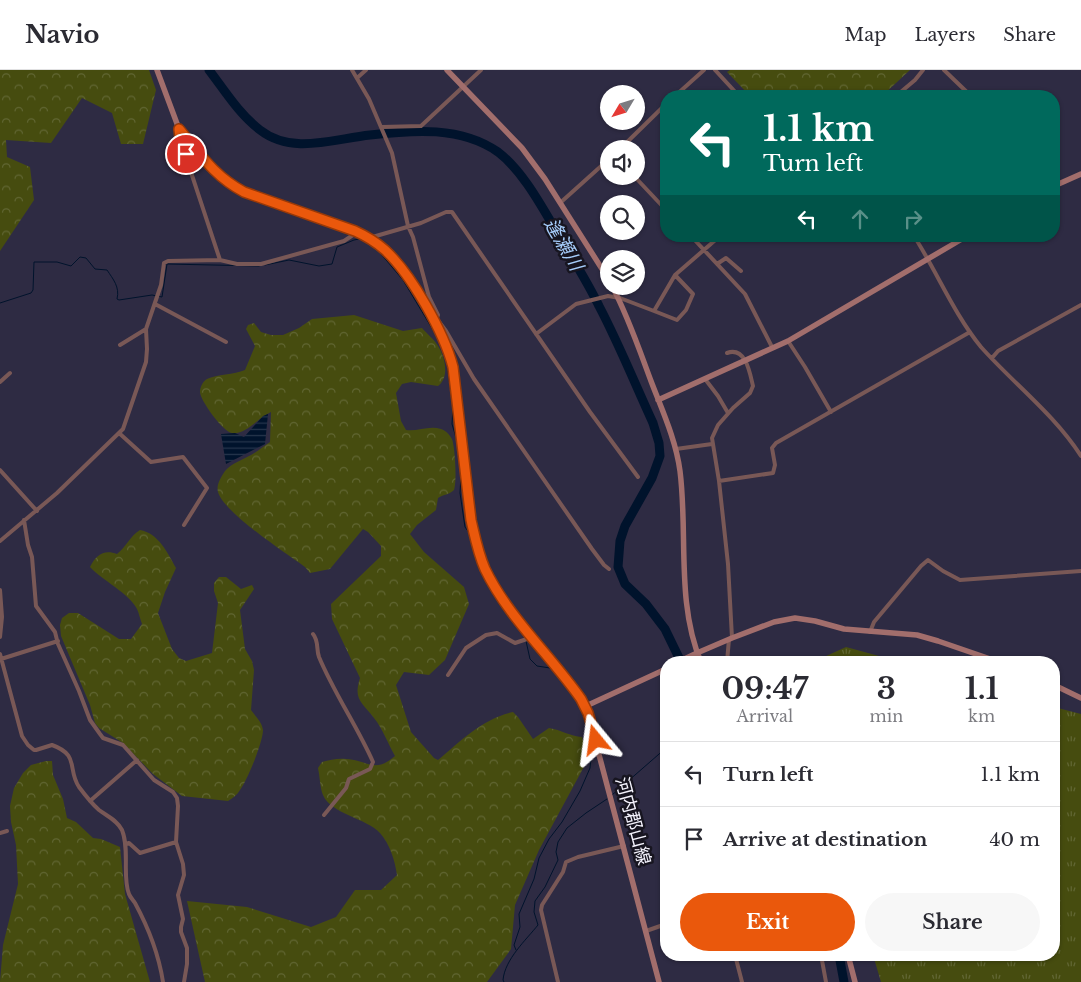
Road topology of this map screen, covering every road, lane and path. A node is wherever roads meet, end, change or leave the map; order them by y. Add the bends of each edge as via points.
1 (157, 70) edge
2 (352, 70) edge
3 (366, 70) edge
4 (447, 70) edge
5 (481, 70) edge
6 (704, 70) edge
7 (715, 70) edge
8 (923, 70) edge
9 (944, 70) edge
10 (357, 78) junction
11 (463, 87) junction
12 (682, 90) edge
13 (733, 90) edge
14 (903, 90) edge
15 (965, 90) edge
16 (660, 110) edge
17 (382, 128) junction
18 (179, 129) junction
19 (629, 140) edge
20 (600, 167) edge
21 (1081, 174) edge
22 (1060, 183) edge
23 (642, 185) edge
24 (560, 203) junction
25 (660, 204) edge
26 (408, 226) junction
27 (355, 231) junction
28 (369, 238) junction
29 (697, 242) edge
30 (713, 242) edge
31 (918, 242) edge
32 (957, 242) edge
33 (704, 249) junction
34 (928, 259) junction
35 (220, 260) junction
36 (717, 264) junction
37 (600, 266) edge
38 (741, 271) dead end
39 (675, 275) junction
40 (618, 297) junction
41 (155, 304) junction
42 (1081, 305) edge
43 (654, 311) junction
44 (436, 320) junction
45 (146, 329) junction
46 (970, 332) junction
47 (536, 334) junction
48 (788, 341) junction
49 (226, 342) dead end
50 (120, 345) dead end
51 (772, 348) junction
52 (727, 353) dead end
53 (992, 358) junction
54 (745, 360) junction
55 (10, 373) dead end
56 (704, 379) junction
57 (0, 382) edge
58 (658, 400) junction
59 (831, 412) junction
60 (728, 414) junction
61 (119, 433) junction
62 (712, 444) junction
63 (676, 449) junction
64 (1081, 456) edge
65 (0, 470) edge
66 (638, 477) dead end
67 (719, 480) junction
68 (37, 511) junction
69 (24, 520) junction
70 (184, 525) dead end
71 (0, 541) edge
72 (609, 570) dead end
73 (1081, 571) edge
74 (0, 590) edge
75 (1, 600) edge
76 (870, 632) junction
77 (313, 634) dead end
78 (0, 637) edge
79 (533, 637) junction
80 (731, 639) junction
81 (58, 641) junction
82 (0, 654) edge
83 (695, 654) junction
84 (691, 656) edge
85 (728, 656) edge
86 (982, 656) edge
87 (1, 660) edge
88 (660, 671) edge
89 (448, 675) dead end
90 (1060, 688) edge
91 (1081, 698) edge
92 (586, 706) junction
93 (137, 760) junction
94 (90, 801) junction
95 (324, 815) dead end
96 (6, 831) dead end
97 (0, 833) edge
98 (176, 842) junction
99 (125, 844) junction
100 (624, 846) junction
101 (660, 926) edge
102 (646, 931) junction
103 (737, 961) edge
104 (822, 961) edge
105 (850, 961) edge
106 (163, 982) edge
107 (184, 982) edge
108 (558, 982) edge
109 (659, 982) edge
110 (742, 982) edge
111 (826, 982) edge
112 (855, 982) edge

1 - 18 street, 河内郡山線
2 - 10 street
3 - 10 street
4 - 11 street
5 - 11 street
6 - 12 street
7 - 13 street
8 - 14 street
9 - 15 street
10 - 17 street
11 - 17 street via 419,127
11 - 24 street via 522,148
16 - 19 street
17 - 26 street via 390,147
18 - 27 street, 河内郡山線 via 229,184
18 - 35 street
20 - 24 street
21 - 22 street
23 - 25 street
24 - 37 street
26 - 28 street
26 - 44 street via 429,297 438,315
26 - 47 street via 452,212
27 - 28 street, 河内郡山線
27 - 35 street via 344,241 261,264
28 - 44 street, 河内郡山線 via 386,251 404,273
29 - 33 street
30 - 33 street
31 - 34 street
32 - 34 street
33 - 36 street
33 - 39 street
34 - 46 street
34 - 48 street
35 - 41 street via 166,262
36 - 38 street via 726,258
36 - 51 street via 745,294
39 - 43 street
39 - 43 street via 694,294 686,310 677,320
40 - 43 street
40 - 47 street via 608,296 576,304
40 - 58 street
41 - 45 street
41 - 49 street
42 - 53 street via 998,351
44 - 72 street
44 - 79 street, 河内郡山線 via 453,367 471,520 479,553 498,593
45 - 50 street
45 - 61 street via 146,362 126,424
46 - 53 street
46 - 59 street
47 - 66 street
48 - 51 street
48 - 59 street
51 - 54 street
52 - 54 street via 734,352
53 - 64 street via 1053,420
54 - 56 street
54 - 60 street via 752,389
55 - 57 street
56 - 58 street
56 - 60 street
58 - 63 street
59 - 67 street via 772,448 773,473
60 - 62 street via 714,431
61 - 68 street
61 - 70 street via 151,462 183,457 207,488
62 - 63 street
62 - 67 street
63 - 83 street via 687,596
65 - 68 street
67 - 80 street via 728,564
68 - 69 street
69 - 71 street
69 - 81 street via 35,602
73 - 76 street via 960,580 928,560 874,622
74 - 75 street
75 - 78 street
76 - 80 street via 795,618 774,622
76 - 86 street via 917,635
77 - 95 street via 318,655 373,762 370,768 349,780
79 - 89 street via 515,643 497,633 486,635 466,648
79 - 92 street, 河内郡山線
80 - 83 street
80 - 85 street
81 - 87 street
81 - 93 street via 94,726 103,738 123,745
82 - 87 street
83 - 84 street
87 - 94 street via 25,740 34,750 52,744 64,751 72,760 76,783
88 - 92 street
90 - 91 street
92 - 100 street, 河内郡山線
93 - 94 street
93 - 98 street via 154,780 177,798
94 - 99 street via 118,824
96 - 97 street
98 - 99 street via 140,853 129,843
98 - 107 street via 184,869 178,895 183,919 181,932 187,948
99 - 106 street via 128,893 153,946
100 - 102 street, 河内郡山線
100 - 108 street via 566,862 542,905
101 - 102 street
102 - 109 street, 河内郡山線
103 - 110 street
104 - 111 street
105 - 112 street

